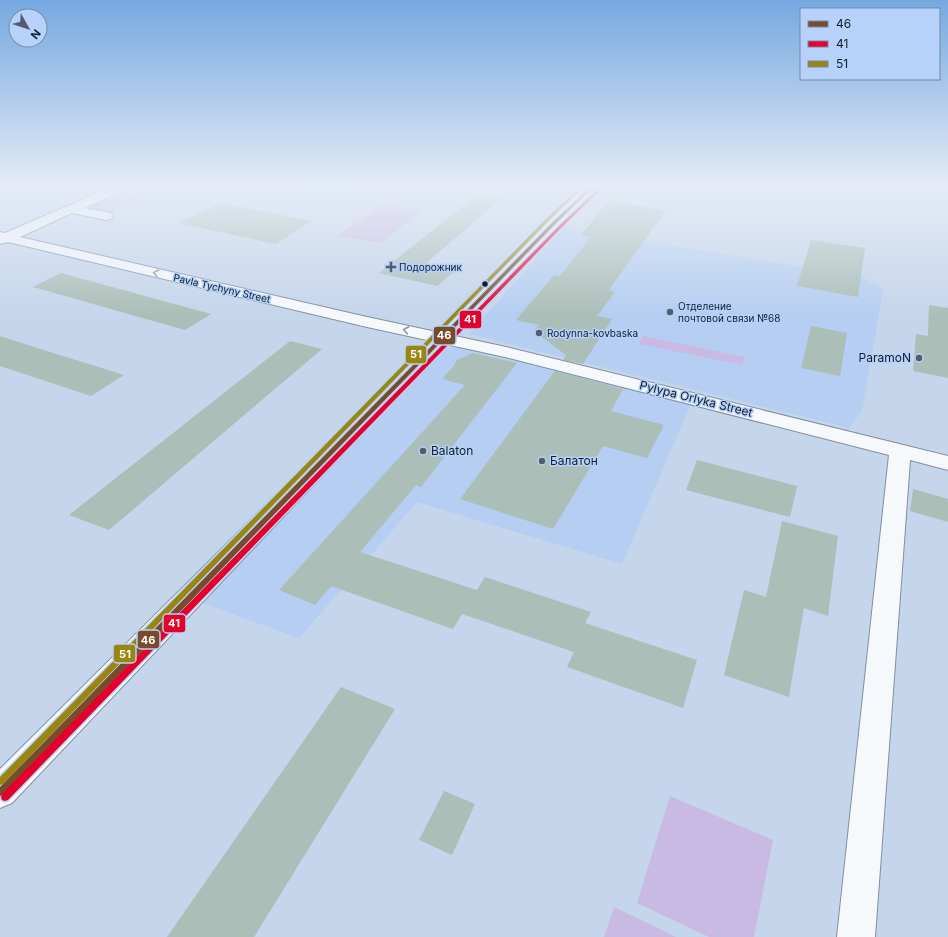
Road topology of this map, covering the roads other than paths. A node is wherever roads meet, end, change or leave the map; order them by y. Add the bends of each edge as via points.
1 (24, 229) edge
2 (548, 229) edge
3 (2, 238) edge
4 (444, 337) junction
5 (900, 451) junction
6 (948, 464) edge
7 (0, 792) edge
8 (856, 937) edge

1 - 3 street
2 - 4 street
4 -> 3 street, Pavla Tychyny Street via 367,322
4 - 5 street, Pylypa Orlyka Street
4 - 7 street
5 - 6 street, Pylypa Orlyka Street
5 - 8 street

